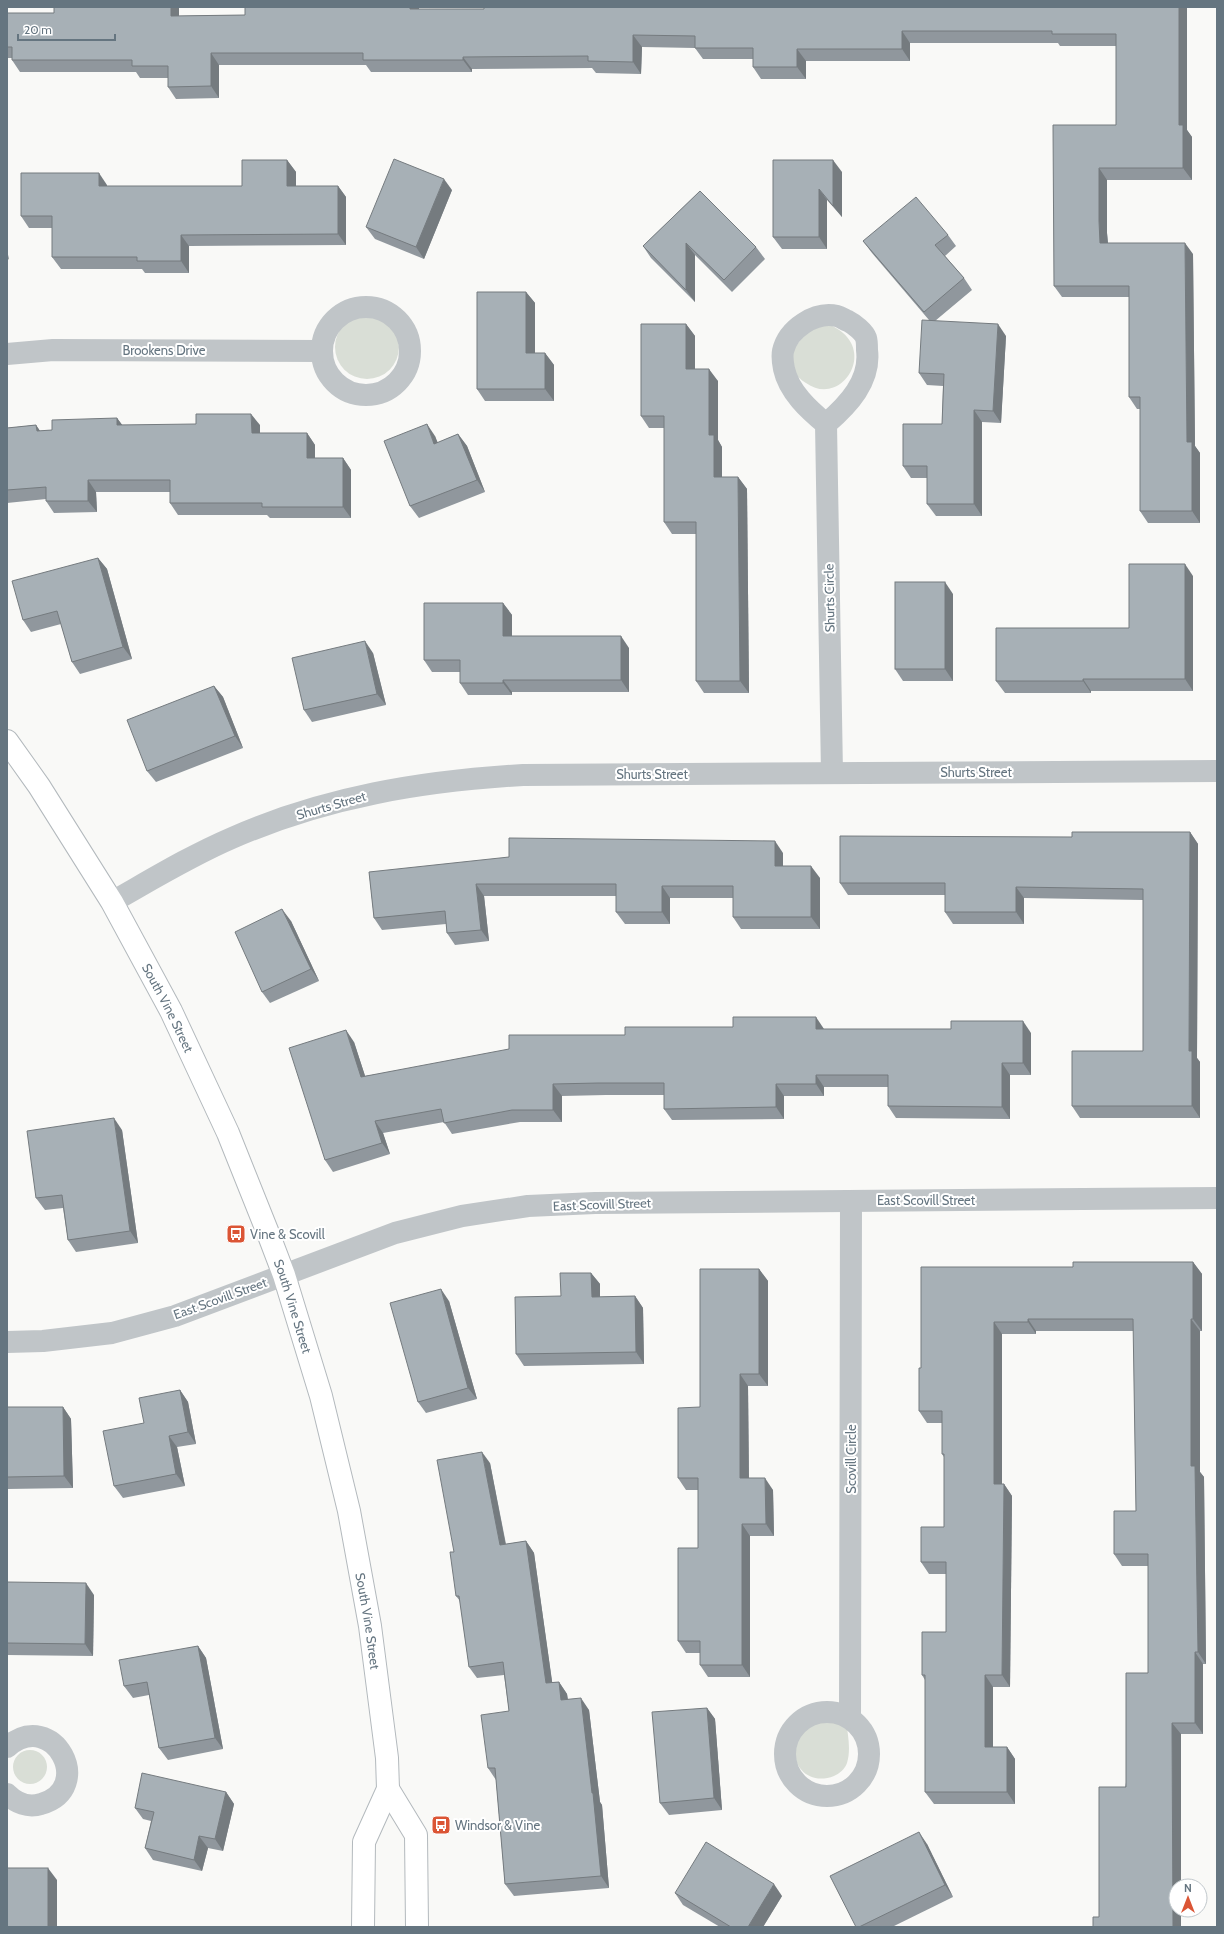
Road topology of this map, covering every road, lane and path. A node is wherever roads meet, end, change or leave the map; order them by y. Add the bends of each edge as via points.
1 (322, 351) junction
2 (7, 354) edge
3 (826, 424) junction
4 (7, 741) edge
5 (1217, 771) edge
6 (832, 773) junction
7 (112, 902) junction
8 (1217, 1198) edge
9 (851, 1201) junction
10 (284, 1275) junction
11 (7, 1342) edge
12 (850, 1718) dead end
13 (7, 1747) edge
14 (388, 1789) junction
15 (7, 1794) edge
16 (363, 1927) edge
17 (417, 1927) edge

1 - 1 street via 325,336 332,323 344,312 360,307 376,307 388,312 407,331 410,359 405,373 396,384 383,392 369,395 355,393 331,378 324,365
1 - 2 street, Brookens Drive via 53,350
3 - 3 street via 846,407 863,382 868,359 866,337 853,324 837,316 820,316 804,323 790,337 782,352 785,371 794,392
3 - 6 street, Shurts Circle
4 - 7 street, South Vine Street via 39,786
5 - 6 street, Shurts Street
6 - 7 street, Shurts Street via 523,775 460,779 384,790 309,809 232,838 174,866
7 - 10 street, South Vine Street via 171,1011 228,1133
8 - 9 street, East Scovill Street
9 - 10 street, East Scovill Street via 528,1206 462,1216 395,1233
9 - 12 street, Scovill Circle
10 - 11 street, East Scovill Street via 175,1316 112,1333 43,1341
10 - 14 street, South Vine Street via 321,1396 349,1511 370,1626 387,1758
13 - 15 street via 24,1737 36,1736 47,1739 56,1745 67,1764 64,1786 57,1796 48,1802 24,1805
14 - 16 street, South Vine Street via 364,1842
14 - 17 street, South Vine Street via 416,1836

